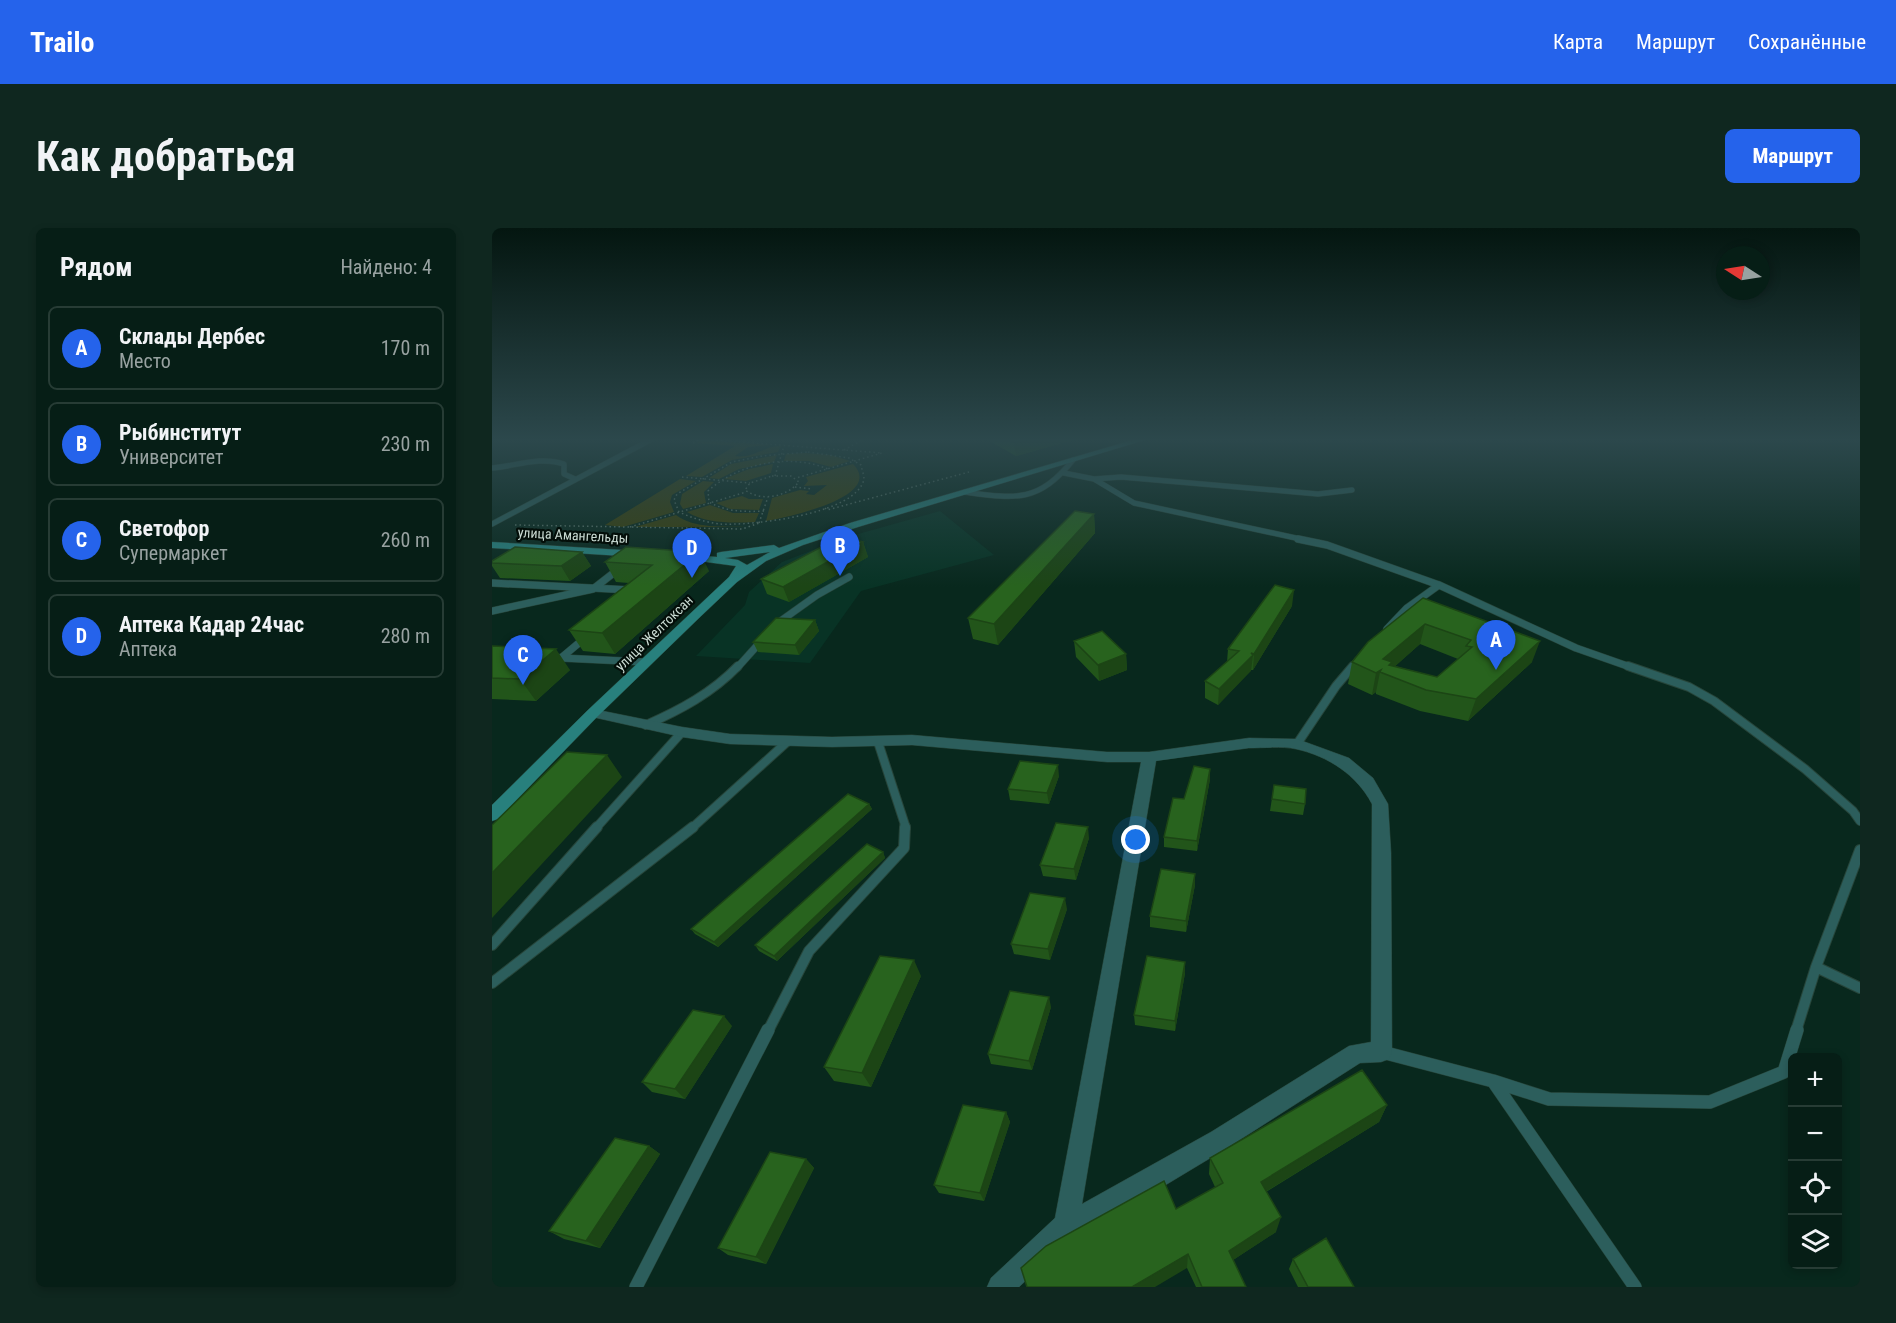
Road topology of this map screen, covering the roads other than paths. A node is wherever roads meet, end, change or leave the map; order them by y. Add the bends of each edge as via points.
1 (557, 488) edge
2 (977, 488) edge
3 (1043, 488) edge
4 (1110, 488) edge
5 (1253, 488) edge
6 (1352, 490) dead end
7 (965, 492) junction
8 (492, 524) edge
9 (799, 543) junction
10 (492, 545) edge
11 (645, 554) joint
12 (672, 555) edge
13 (694, 556) junction
14 (849, 577) dead end
15 (733, 580) junction
16 (492, 583) edge
17 (1439, 585) junction
18 (592, 589) junction
19 (638, 590) edge
20 (492, 611) edge
21 (597, 629) edge
22 (1378, 638) edge
23 (1364, 654) edge
24 (538, 657) edge
25 (561, 658) junction
26 (645, 662) junction
27 (592, 713) junction
28 (646, 725) junction
29 (682, 732) junction
30 (787, 742) junction
31 (878, 742) junction
32 (1297, 744) junction
33 (1149, 757) junction
34 (492, 815) edge
35 (1860, 821) edge
36 (1860, 850) edge
37 (492, 945) edge
38 (1816, 966) junction
39 (492, 984) edge
40 (1860, 988) edge
41 (1381, 1052) junction
42 (1493, 1081) junction
43 (1066, 1225) junction
44 (636, 1287) edge
45 (1000, 1287) edge
46 (1635, 1287) edge

1 - 8 lane
2 - 7 main road, улица Желтоксан
3 - 7 lane via 1029,496 1006,498
4 - 17 lane via 1134,503 1328,545
5 - 6 lane via 1318,494
7 - 9 main road, улица Желтоксан
9 - 13 main road via 748,553
9 - 15 main road, улица Желтоксан via 776,551
10 - 11 main road, улица Амангельды
11 - 18 lane
12 - 13 main road
13 - 15 main road via 742,565
14 - 28 lane via 775,626 705,695
15 - 26 main road, улица Желтоксан
16 - 18 lane
17 - 22 lane via 1407,608
17 - 35 lane via 1576,648 1689,687 1714,701 1805,769
18 - 19 lane
18 - 20 lane
21 - 25 lane
23 - 32 lane via 1335,686
24 - 25 lane
25 - 26 lane
26 - 27 main road, улица Желтоксан
27 - 28 street
27 - 34 main road, улица Желтоксан
28 - 29 street
29 - 30 street
29 - 37 lane
30 - 31 street
30 - 39 lane via 692,828
31 - 33 street via 912,740 1107,757
31 - 44 lane via 906,829 904,848 809,951
32 - 33 street via 1249,743
32 - 41 street via 1344,762 1368,783 1380,804
33 - 43 street
36 - 38 lane
38 - 40 lane
38 - 42 lane via 1784,1072 1710,1102 1549,1099
41 - 42 lane
41 - 43 street via 1357,1053 1200,1151
42 - 46 lane
43 - 45 street

